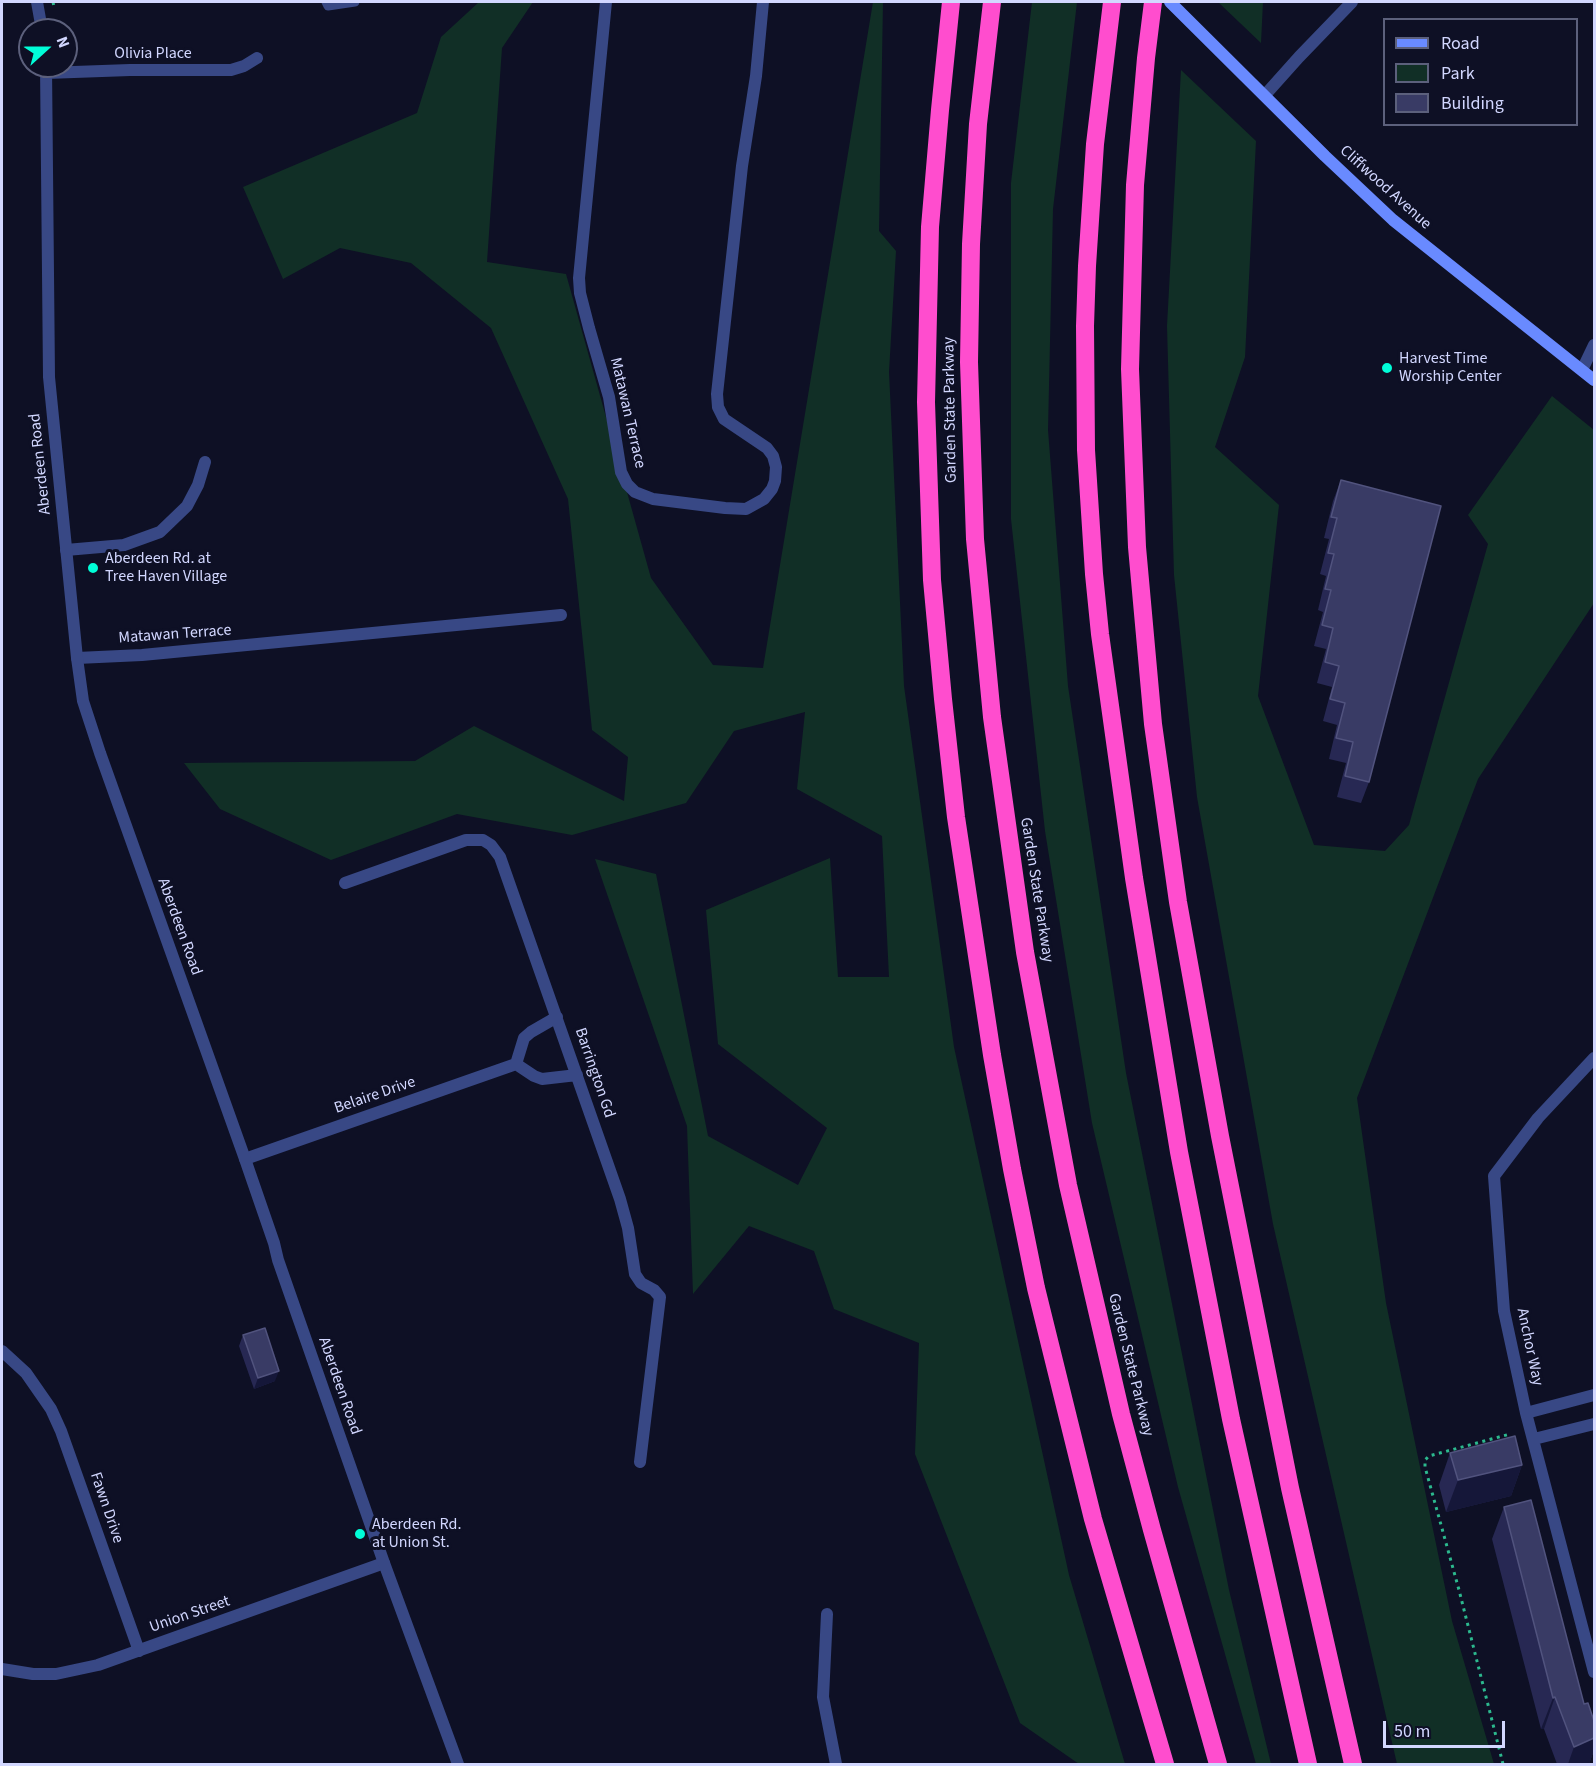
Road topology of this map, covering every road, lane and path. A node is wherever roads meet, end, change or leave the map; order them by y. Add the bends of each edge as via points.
1 (37, 2) edge
2 (53, 2) edge
3 (327, 2) edge
4 (355, 2) edge
5 (606, 2) edge
6 (763, 2) edge
7 (951, 2) edge
8 (992, 2) edge
9 (1113, 2) edge
10 (1153, 2) edge
11 (1170, 2) edge
12 (1352, 2) edge
13 (54, 7) dead end
14 (40, 18) edge
15 (257, 58) dead end
16 (78, 69) edge
17 (46, 78) edge
18 (1265, 95) junction
19 (1594, 345) edge
20 (1582, 370) junction
21 (1594, 380) edge
22 (206, 462) dead end
23 (66, 550) junction
24 (561, 615) dead end
25 (77, 658) junction
26 (345, 883) dead end
27 (557, 1017) junction
28 (1594, 1058) edge
29 (516, 1064) junction
30 (577, 1075) junction
31 (245, 1159) junction
32 (2, 1351) edge
33 (1594, 1395) edge
34 (1526, 1413) junction
35 (1594, 1424) edge
36 (1510, 1434) dead end
37 (1534, 1439) junction
38 (640, 1462) dead end
39 (384, 1563) junction
40 (827, 1614) dead end
41 (139, 1651) junction
42 (2, 1669) edge
43 (1594, 1672) edge
44 (458, 1764) edge
45 (836, 1764) edge
46 (1165, 1764) edge
47 (1218, 1764) edge
48 (1308, 1764) edge
49 (1353, 1764) edge
50 (1503, 1764) edge

1 - 14 street
2 - 13 path
3 - 4 lane via 328,6
5 - 6 street, Matawan Terrace via 579,278 609,397 621,472 635,492 653,499 746,509 764,499 772,489 776,467 767,448 724,419 717,394
7 - 46 highway, Garden State Parkway via 930,227 926,402 932,580 956,817 994,1067 1036,1288 1093,1519
8 - 47 highway, Garden State Parkway via 978,124 969,363 975,539 992,717 1024,940 1068,1185 1121,1414
9 - 48 highway via 1093,174 1085,326 1086,450 1100,634 1134,878 1181,1163 1231,1419
10 - 49 highway via 1135,185 1130,345 1136,537 1152,712 1175,882 1220,1136 1290,1488
11 - 18 main road, Cliffwood Avenue
12 - 18 street
15 - 16 street, Olivia Place via 231,70
17 - 23 street, Aberdeen Road via 49,376
18 - 20 main road, Cliffwood Avenue via 1393,220
19 - 20 street
20 - 21 main road, Cliffwood Avenue
22 - 23 street via 187,506 160,532 124,545
23 - 25 street, Aberdeen Road
24 - 25 street, Matawan Terrace
25 - 31 street, Aberdeen Road via 83,701 100,753
26 - 27 street, Barrington Gd via 466,840 483,840 500,857
27 - 29 street via 524,1038
27 - 30 street, Barrington Gd
28 - 34 street, Anchor Way via 1538,1118 1494,1176 1504,1311
29 - 30 street via 542,1079
29 - 31 street, Belaire Drive
30 - 38 street, Barrington Gd via 620,1199 635,1274 660,1297
31 - 39 street, Aberdeen Road
32 - 41 street, Fawn Drive via 33,1382 51,1409
33 - 34 street
34 - 37 street, Anchor Way
35 - 37 street
36 - 50 path via 1425,1460
37 - 43 street, Anchor Way
39 - 41 street, Union Street
39 - 44 street, Aberdeen Road
40 - 45 street via 823,1697
41 - 42 street, Union Street via 76,1671 33,1674

